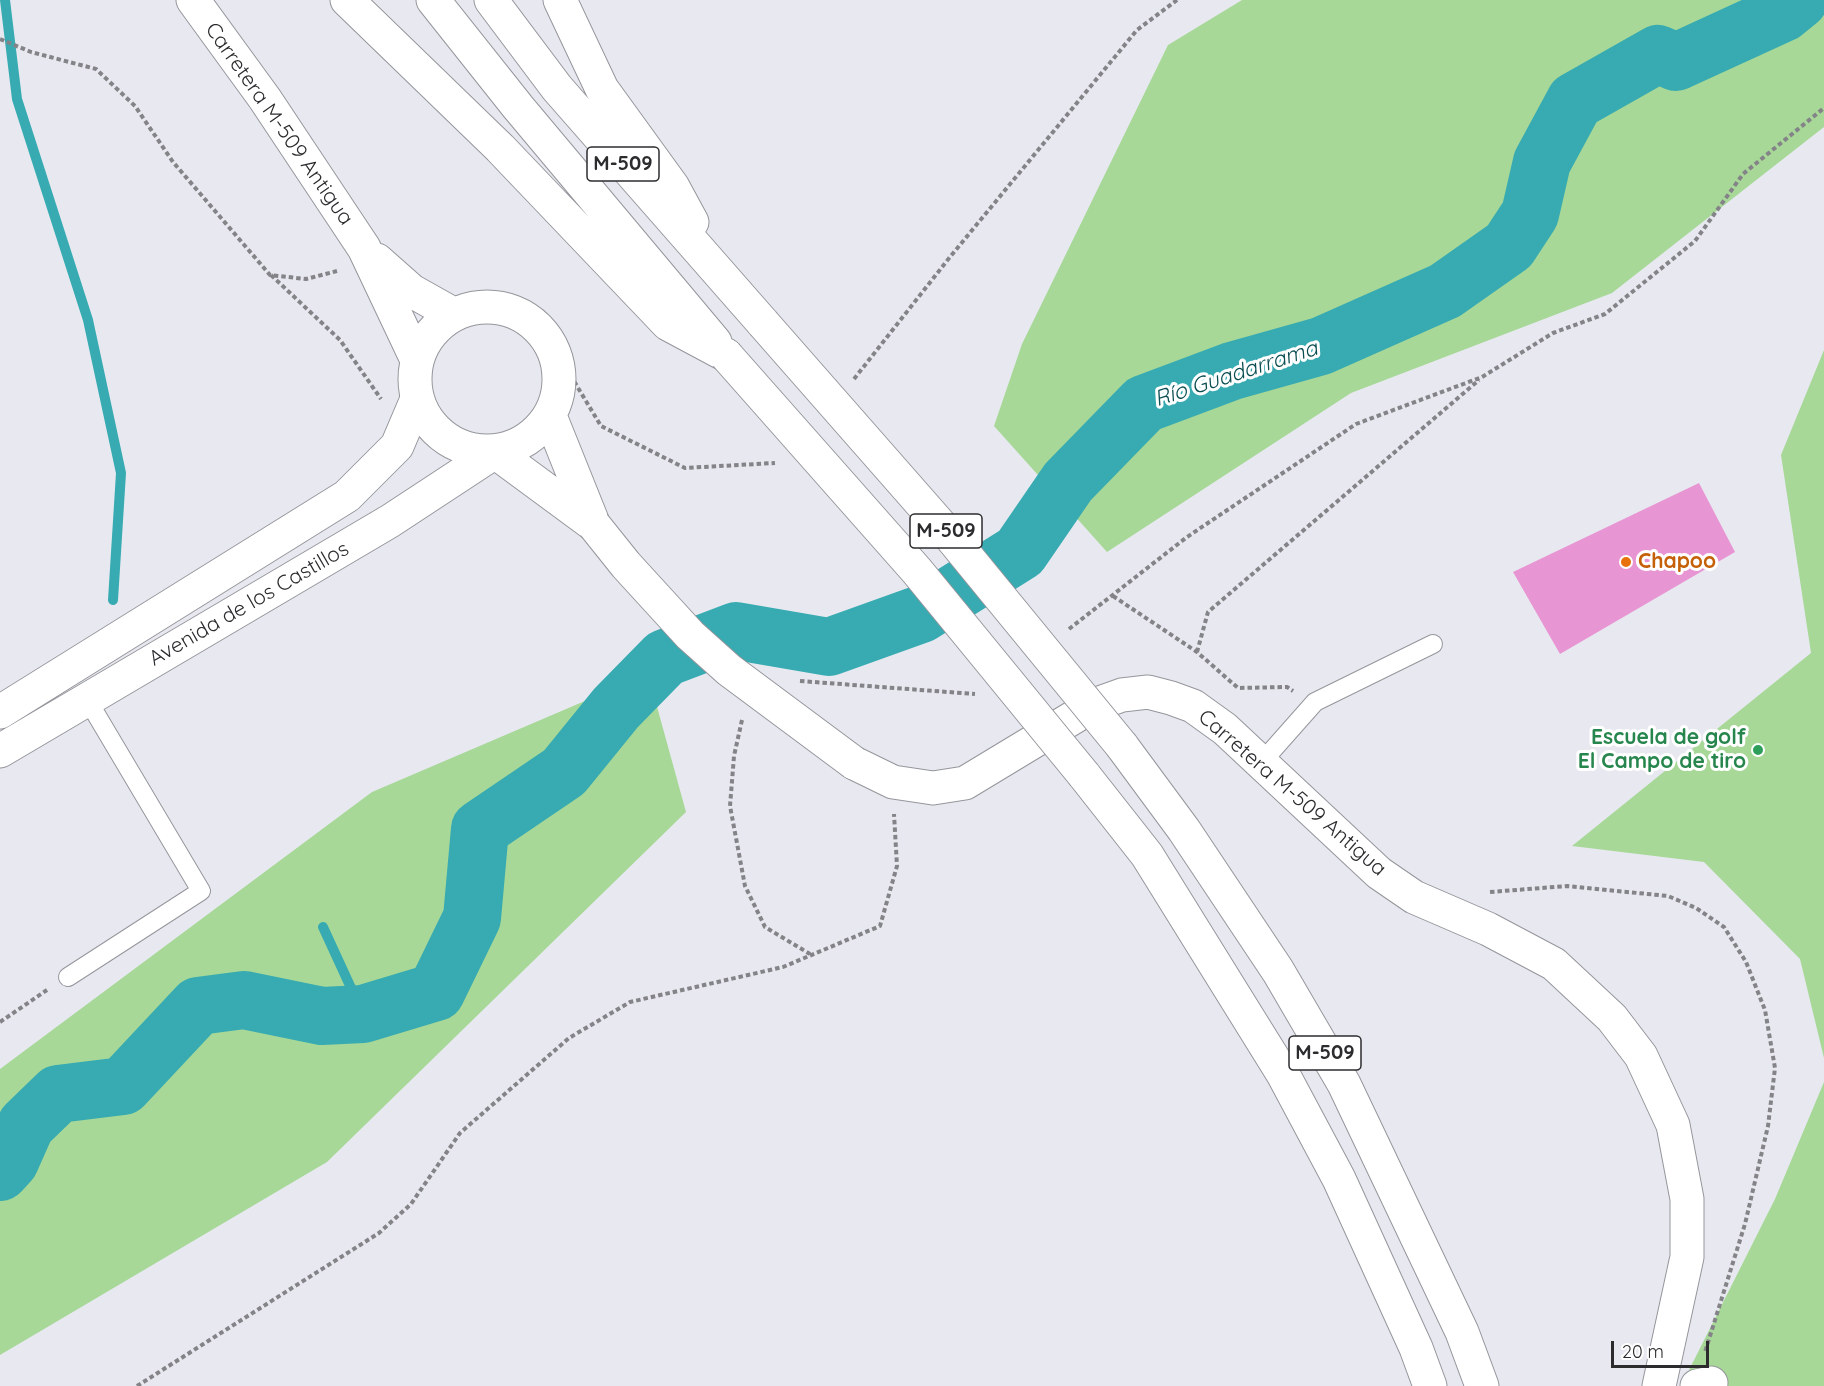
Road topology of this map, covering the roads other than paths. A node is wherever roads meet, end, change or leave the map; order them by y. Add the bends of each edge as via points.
1 (193, 0) edge
2 (347, 0) edge
3 (434, 0) edge
4 (491, 0) edge
5 (560, 0) edge
6 (364, 248) junction
7 (721, 276) junction
8 (453, 315) junction
9 (726, 355) junction
10 (417, 360) junction
11 (417, 399) junction
12 (550, 416) junction
13 (495, 452) junction
14 (594, 525) junction
15 (1433, 644) dead end
16 (87, 699) junction
17 (0, 712) edge
18 (0, 751) edge
19 (1261, 763) junction
20 (68, 976) road end
21 (1430, 1386) edge
22 (1482, 1386) edge
23 (1659, 1386) edge

1 - 6 main road, Carretera M-509 Antigua via 265,99
2 - 9 main road via 500,148 668,324
3 - 9 main road, M-509 via 525,116
4 - 7 main road, M-509 via 557,88
5 - 7 main road via 602,89 673,187
6 - 8 main road, Carretera M-509 Antigua via 411,291
6 - 10 main road, Carretera M-509 Antigua
7 - 22 main road, M-509, bridge via 950,536 1122,746 1184,830 1278,971 1344,1084 1462,1332
8 - 10 main road via 424,342
8 - 12 main road via 474,308 496,307 537,326 550,344 559,368 559,393
9 - 21 main road, M-509, bridge via 917,571 1147,855 1283,1074 1339,1179
10 - 11 main road
11 - 13 main road via 428,422 446,440 469,450
11 - 17 main road, Avenida de los Castillos via 398,446 347,496
12 - 13 main road via 527,441
12 - 14 main road, Carretera M-509 Antigua
13 - 14 main road, Carretera M-509 Antigua
13 - 16 main road, Avenida de los Castillos via 390,521
14 - 19 main road, Carretera M-509 Antigua, bridge via 653,596 729,670 854,763 893,782 933,788 965,783 1094,705 1122,695 1148,692 1193,706
15 - 19 lane via 1315,702
16 - 18 main road, Avenida de los Castillos
16 - 20 lane via 201,891
19 - 23 main road, Carretera M-509 Antigua via 1379,873 1414,897 1488,929 1554,964 1612,1018 1641,1056 1672,1125 1687,1199 1687,1257

